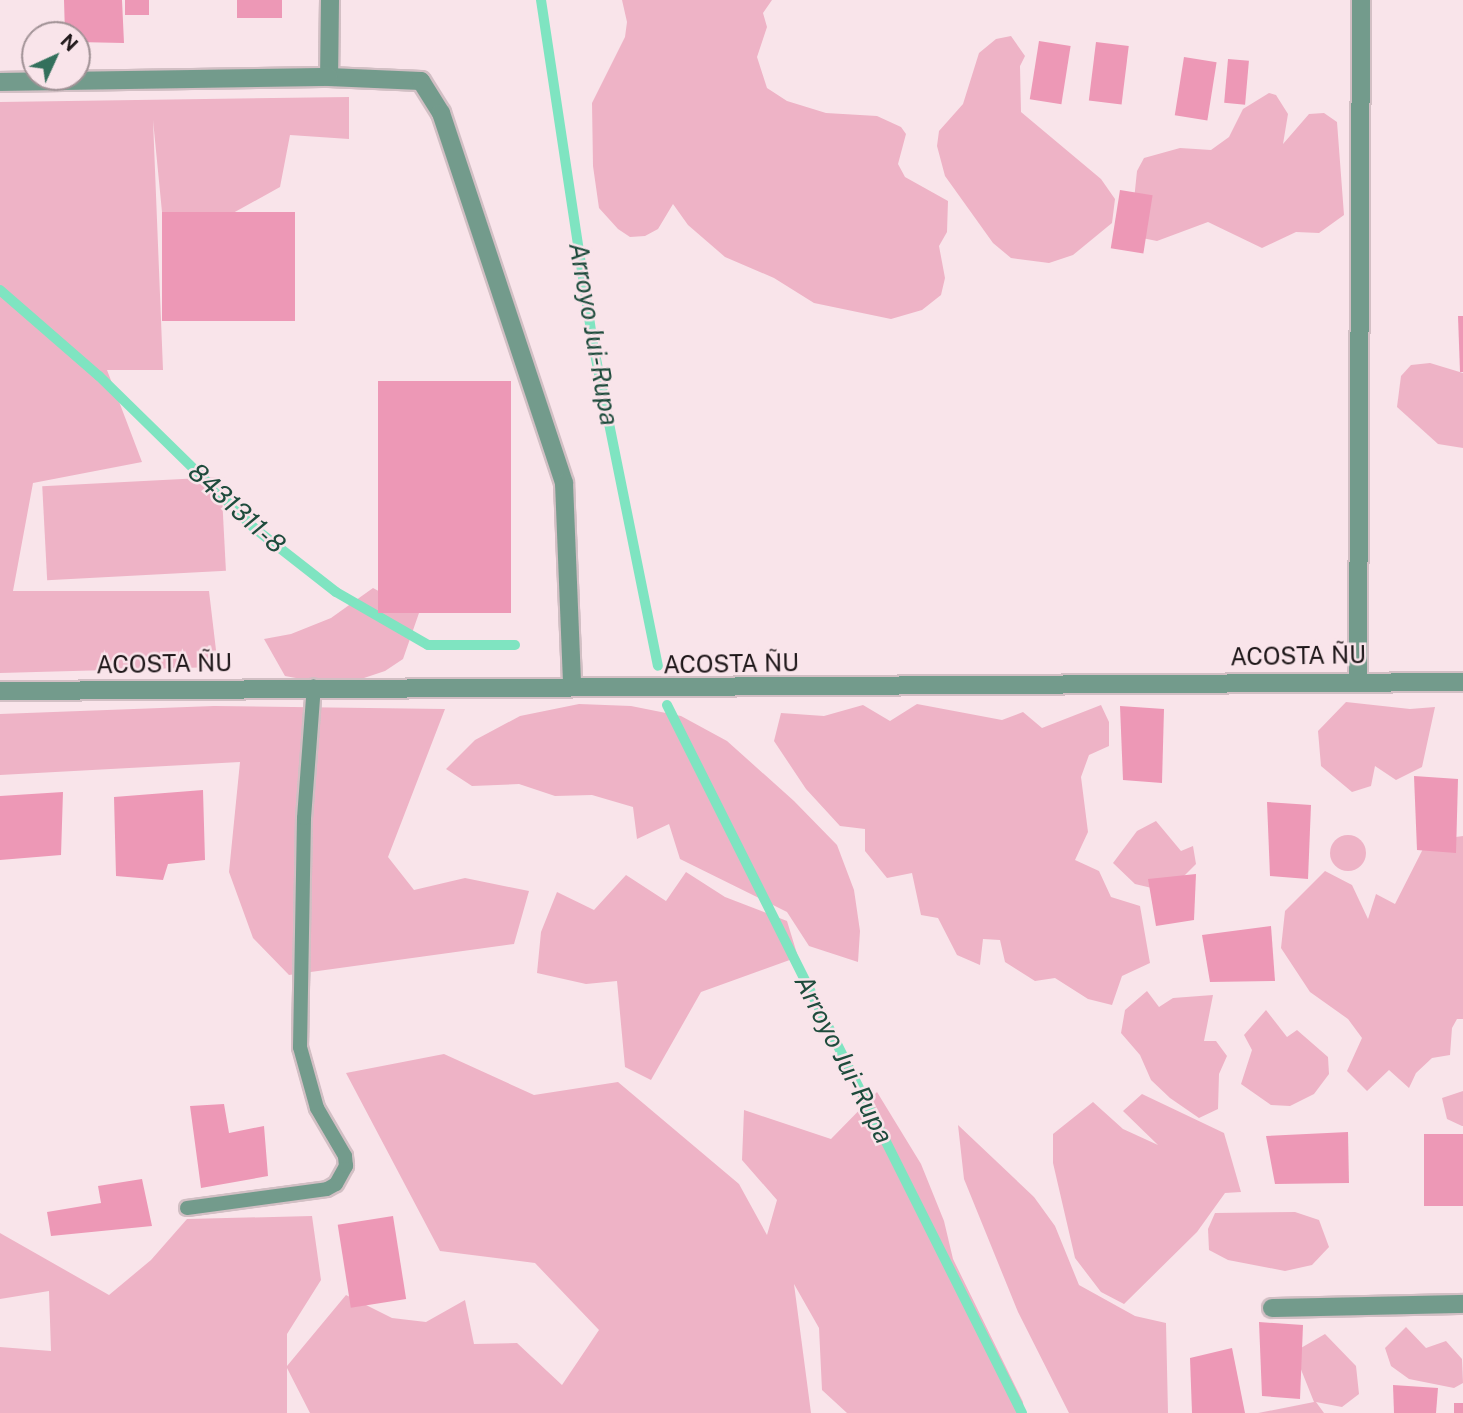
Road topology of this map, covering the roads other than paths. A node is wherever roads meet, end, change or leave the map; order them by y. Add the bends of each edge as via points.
1 (330, 0) edge
2 (1361, 0) edge
3 (329, 77) junction
4 (0, 82) edge
5 (1358, 680) junction
6 (1463, 682) edge
7 (572, 685) junction
8 (314, 686) junction
9 (0, 691) edge
10 (187, 1208) dead end
11 (1463, 1304) edge
12 (1272, 1307) dead end

1 - 3 street
2 - 5 street
3 - 4 street
3 - 7 street via 421,81 442,113 564,483
5 - 6 street, ACOSTA ÑU
5 - 7 street, ACOSTA ÑU via 663,690
7 - 8 street, ACOSTA ÑU
8 - 9 street, ACOSTA ÑU
8 - 10 lane via 304,818 300,1047 317,1108 345,1156 346,1166 336,1184 327,1189
11 - 12 street

